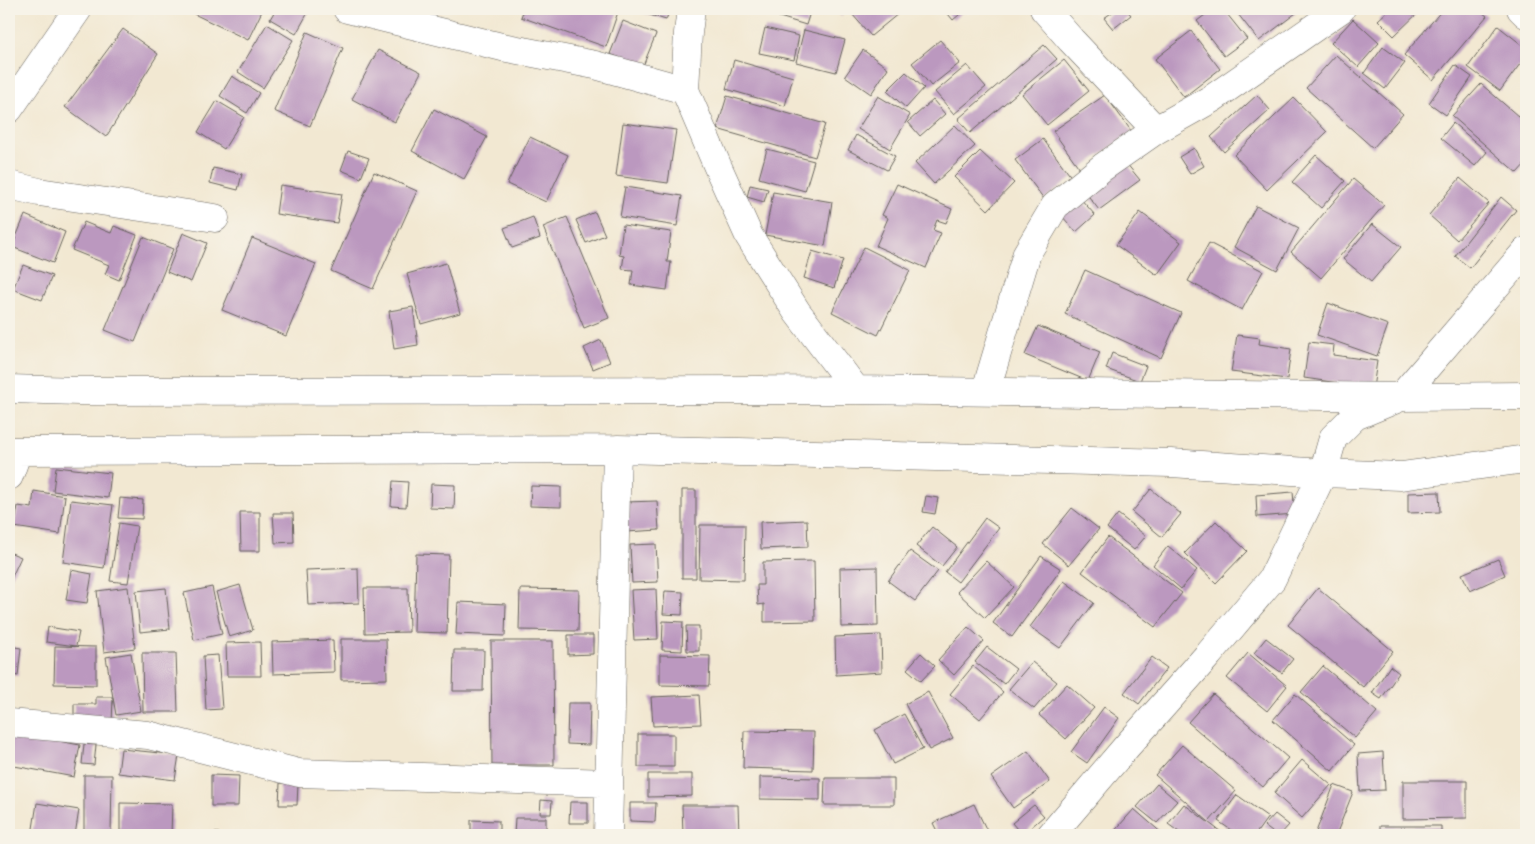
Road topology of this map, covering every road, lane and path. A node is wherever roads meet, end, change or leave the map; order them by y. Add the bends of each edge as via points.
1 (78, 9) edge
2 (347, 9) edge
3 (691, 9) edge
4 (1044, 9) edge
5 (1341, 9) edge
6 (1521, 9) edge
7 (1526, 14) edge
8 (686, 90) junction
9 (9, 109) edge
10 (1156, 130) junction
11 (9, 186) edge
12 (215, 218) dead end
13 (1526, 251) edge
14 (9, 389) edge
15 (856, 390) junction
16 (986, 390) junction
17 (1526, 396) edge
18 (1402, 397) junction
19 (617, 449) junction
20 (1526, 459) edge
21 (12, 460) edge
22 (1324, 474) junction
23 (9, 723) edge
24 (609, 783) junction
25 (608, 835) edge
26 (1051, 835) edge

1 - 9 street
2 - 8 street via 502,47 595,65
3 - 8 street
4 - 10 street
5 - 10 street via 1213,98
6 - 7 street
8 - 15 street via 749,236 797,312
10 - 16 street via 1055,206 1027,253
11 - 12 street
13 - 18 street
14 - 15 street
15 - 16 street
16 - 18 street
17 - 18 street
18 - 22 street via 1355,416 1333,438
19 - 21 street
19 - 22 street via 1171,463
19 - 24 street
20 - 22 street via 1401,476
22 - 26 street via 1272,578
23 - 24 street via 148,735 300,773
24 - 25 street

